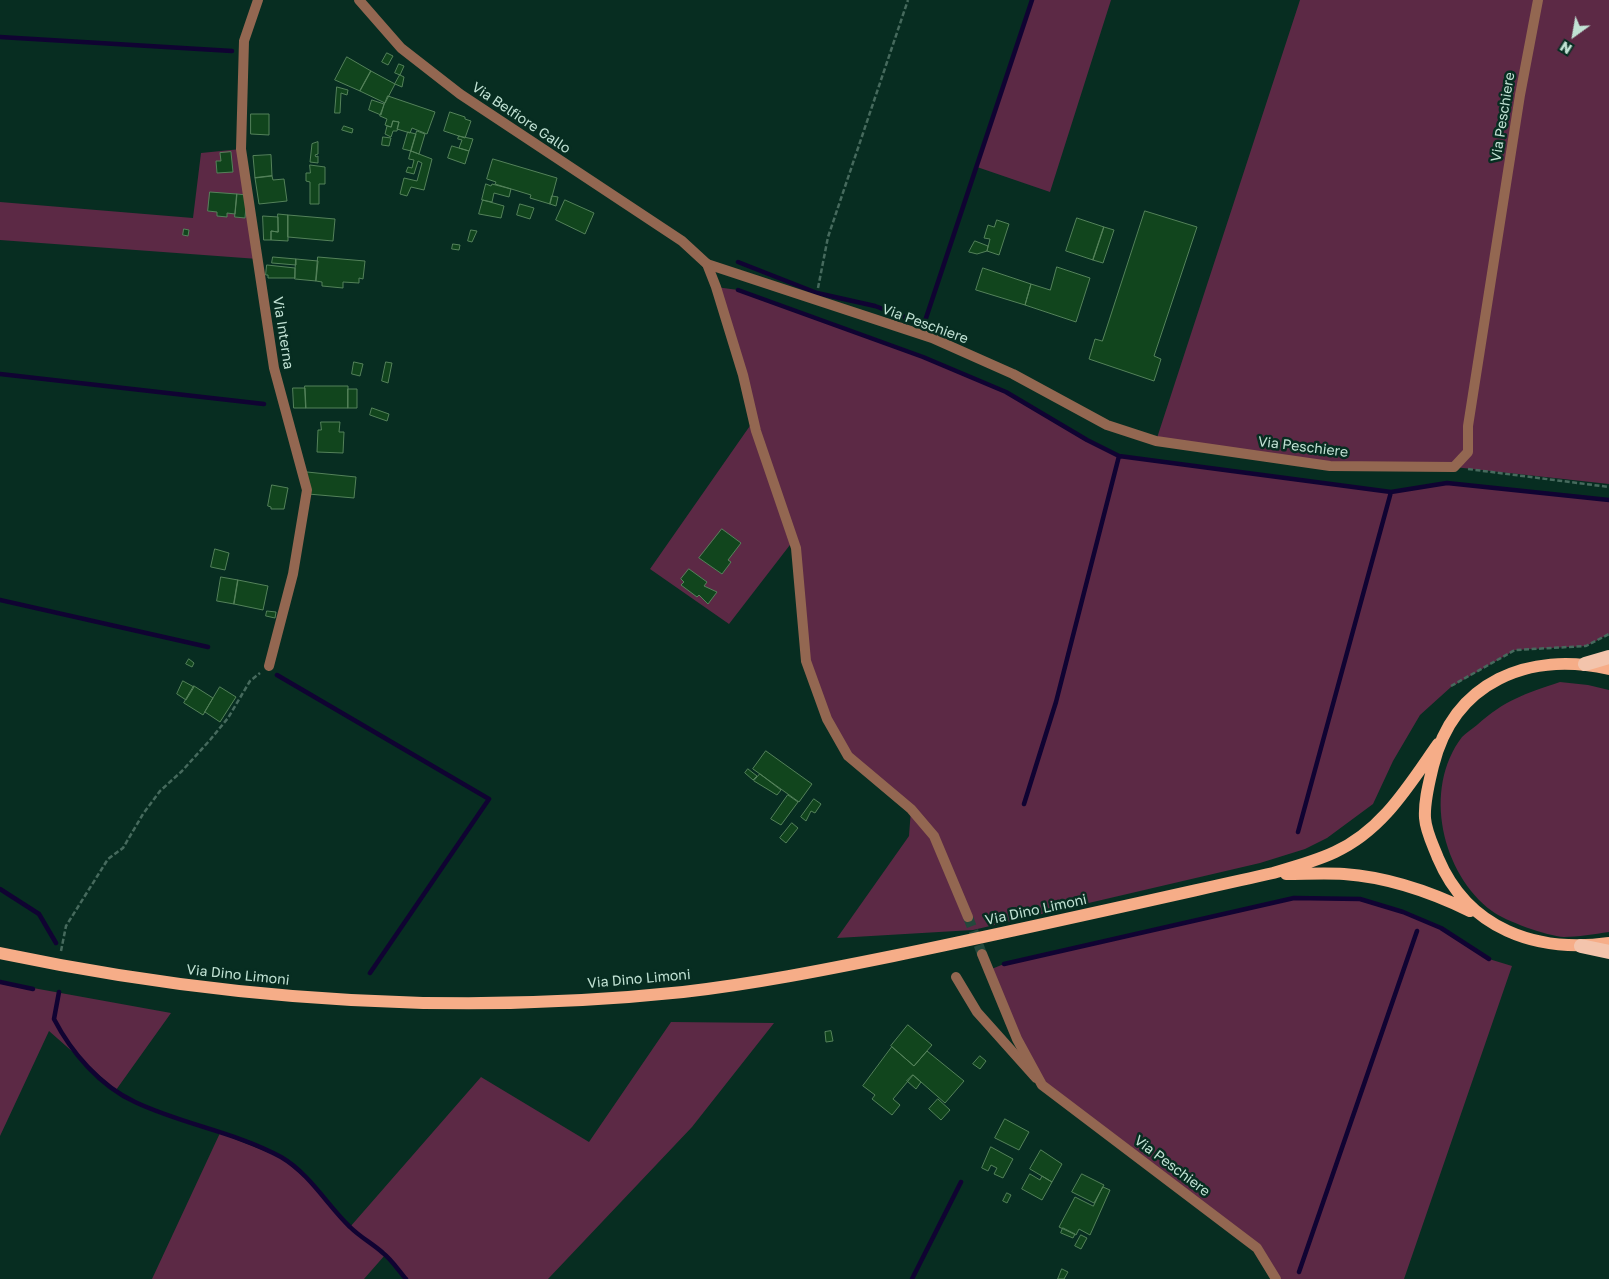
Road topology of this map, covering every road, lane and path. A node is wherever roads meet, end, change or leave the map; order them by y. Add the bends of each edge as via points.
1 (258, 0) edge
2 (360, 0) edge
3 (908, 0) edge
4 (1538, 0) edge
5 (682, 241) joint
6 (707, 264) junction
7 (816, 302) junction
8 (1454, 468) junction
9 (1609, 487) edge
10 (1609, 657) edge
11 (1585, 664) junction
12 (269, 666) joint
13 (1609, 669) edge
14 (1438, 744) junction
15 (1273, 873) junction
16 (968, 917) tunnel mouth
17 (1483, 918) junction
18 (1609, 943) edge
19 (1580, 946) junction
20 (55, 950) dead end
21 (1609, 952) edge
22 (0, 953) edge
23 (982, 954) tunnel mouth
24 (956, 977) dead end
25 (1042, 1085) junction
26 (1276, 1279) edge

1 - 12 street, Via Interna via 244,41 241,149 274,368 307,490 293,574
2 - 5 street, Via Belfiore Gallo via 402,48 460,94
3 - 7 path via 828,237
4 - 8 street, Via Peschiere via 1471,408 1468,452
5 - 6 street, Via Peschiere
6 - 7 street, Via Peschiere
6 - 16 street, Via Peschiere via 743,375 756,431 796,548 806,661 826,718 848,756 912,809 934,836
7 - 8 street, Via Peschiere via 932,338 1013,374 1107,425 1156,440 1330,466
8 - 9 path
10 - 11 highway
11 - 13 main road
11 - 14 main road via 1528,667 1502,676 1466,703
12 - 20 path via 250,681 228,718 160,791 123,848 108,859 66,926 62,951
14 - 15 main road via 1394,806 1375,826 1336,852
14 - 17 main road via 1426,800 1429,836 1451,883
15 - 17 main road via 1345,874 1386,881 1446,900
15 - 22 main road, Via Dino Limoni via 818,971 682,992 568,1000 432,1003 298,997 134,977
17 - 19 main road via 1532,941
18 - 19 main road
19 - 21 highway
23 - 25 street, Via Peschiere via 1018,1039
24 - 25 street, Via Peschiere via 976,1012
25 - 26 street, Via Peschiere via 1257,1248

